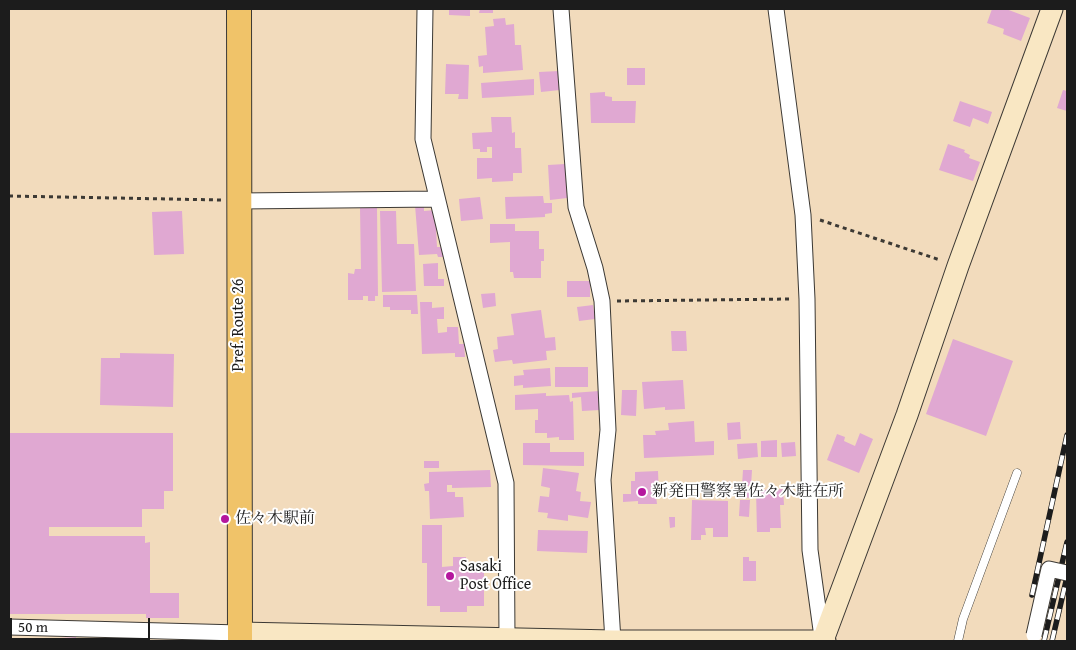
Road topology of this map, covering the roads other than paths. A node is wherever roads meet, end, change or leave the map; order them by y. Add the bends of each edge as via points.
1 (239, 9) edge
2 (425, 9) edge
3 (561, 9) edge
4 (776, 9) edge
5 (1052, 9) edge
6 (437, 200) junction
7 (239, 201) junction
8 (1017, 473) dead end
9 (1067, 573) edge
10 (9, 627) edge
11 (1034, 635) dead end
12 (240, 637) edge
13 (423, 639) edge
14 (507, 639) junction
15 (613, 641) edge
16 (824, 641) edge
17 (958, 641) edge

1 - 7 main road, Pref. Route 26
2 - 6 street via 423,139
3 - 15 street via 576,207 596,268 602,301 608,430 603,480
4 - 16 street via 803,215 810,550
5 - 16 street
6 - 7 street
6 - 14 street via 506,483
7 - 12 main road, Pref. Route 26
8 - 17 lane via 963,619
9 - 11 street, bridge via 1049,569
10 - 12 street
12 - 13 street
13 - 14 street
14 - 15 street
15 - 16 street

